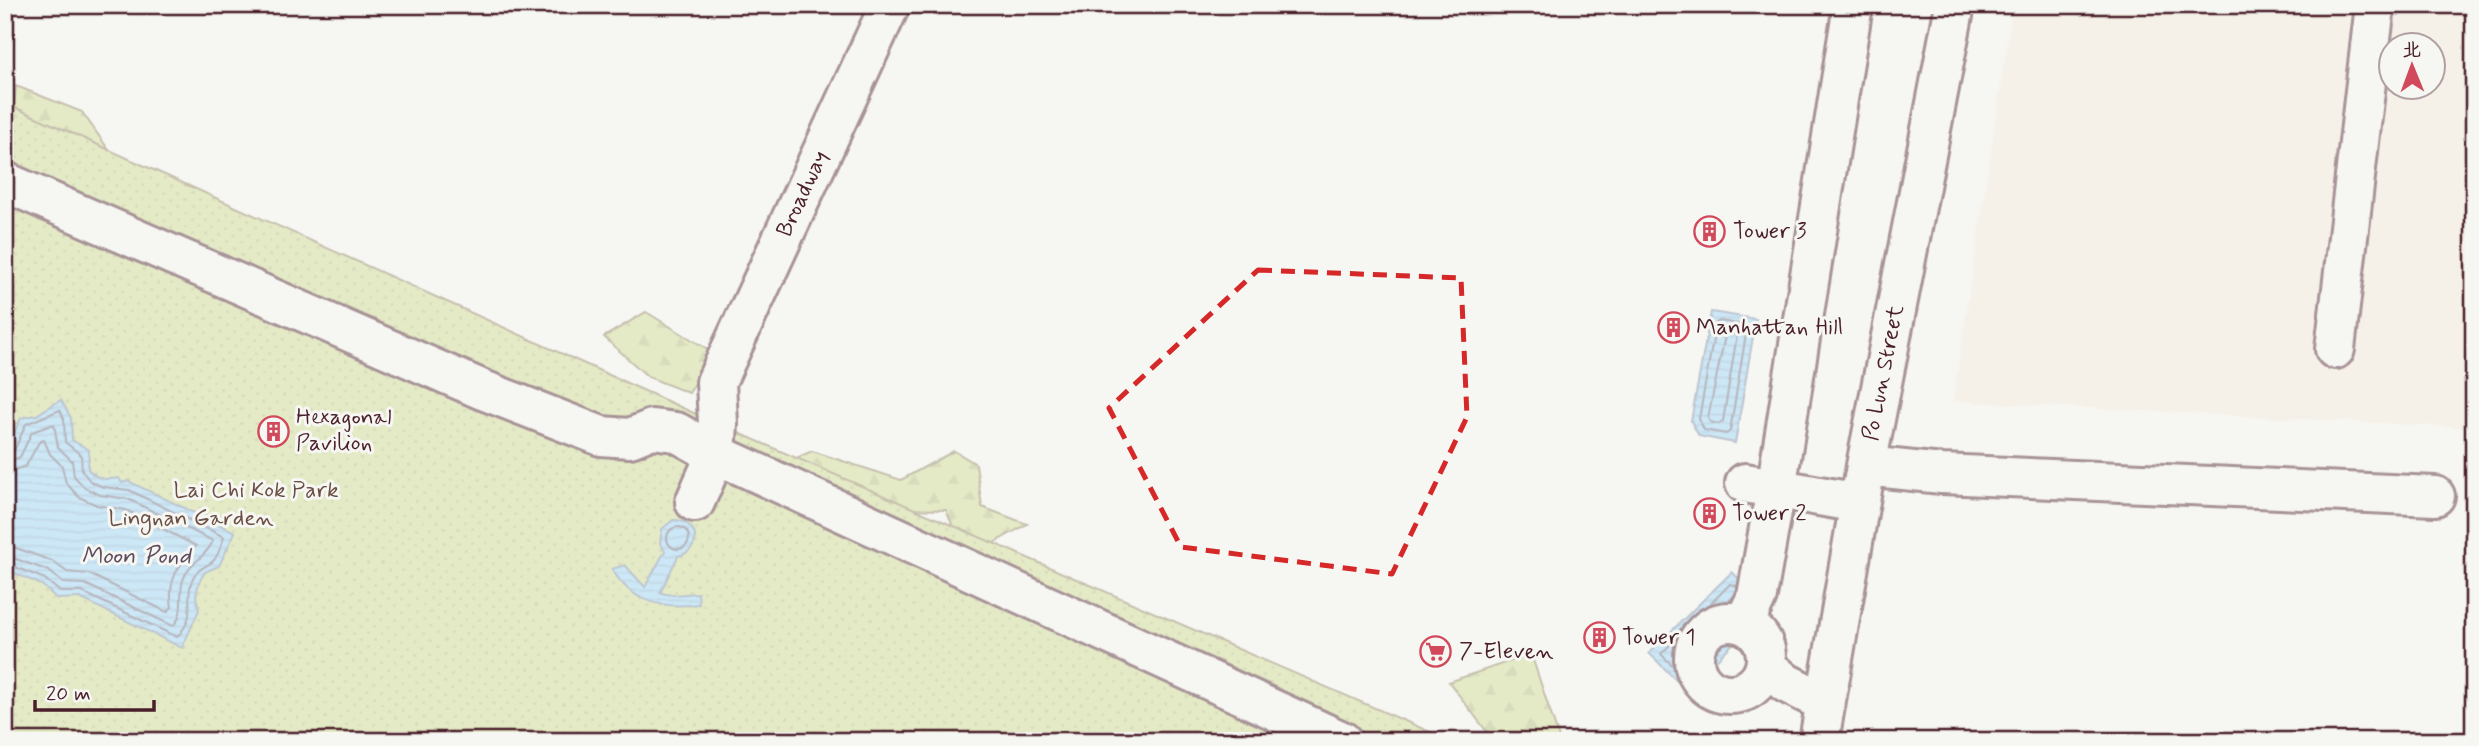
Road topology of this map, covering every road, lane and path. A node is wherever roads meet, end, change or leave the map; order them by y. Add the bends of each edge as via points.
1 (890, 5) edge
2 (1853, 5) edge
3 (1955, 5) edge
4 (2375, 5) edge
5 (5, 182) edge
6 (2335, 349) dead end
7 (716, 454) junction
8 (1866, 466) junction
9 (1760, 486) junction
10 (2435, 496) dead end
11 (695, 502) dead end
12 (1859, 503) junction
13 (1744, 624) junction
14 (1767, 667) junction
15 (1824, 702) junction
16 (1342, 741) edge
17 (1819, 741) edge

1 - 7 street, Broadway via 716,382
2 - 9 street
3 - 8 street, Po Lun Street
4 - 6 street
5 - 7 street via 483,390 601,436 630,438 652,429 676,432
7 - 11 street
7 - 16 street
8 - 10 street via 1942,474
8 - 12 street, Po Lun Street
9 - 12 street
9 - 13 street via 1757,596
12 - 15 street, Po Lun Street
13 - 14 street via 1762,640
13 - 14 street via 1720,622 1703,633 1693,650 1694,668 1709,690 1738,695 1754,687
14 - 15 street via 1786,683
15 - 17 street, Po Lun Street

